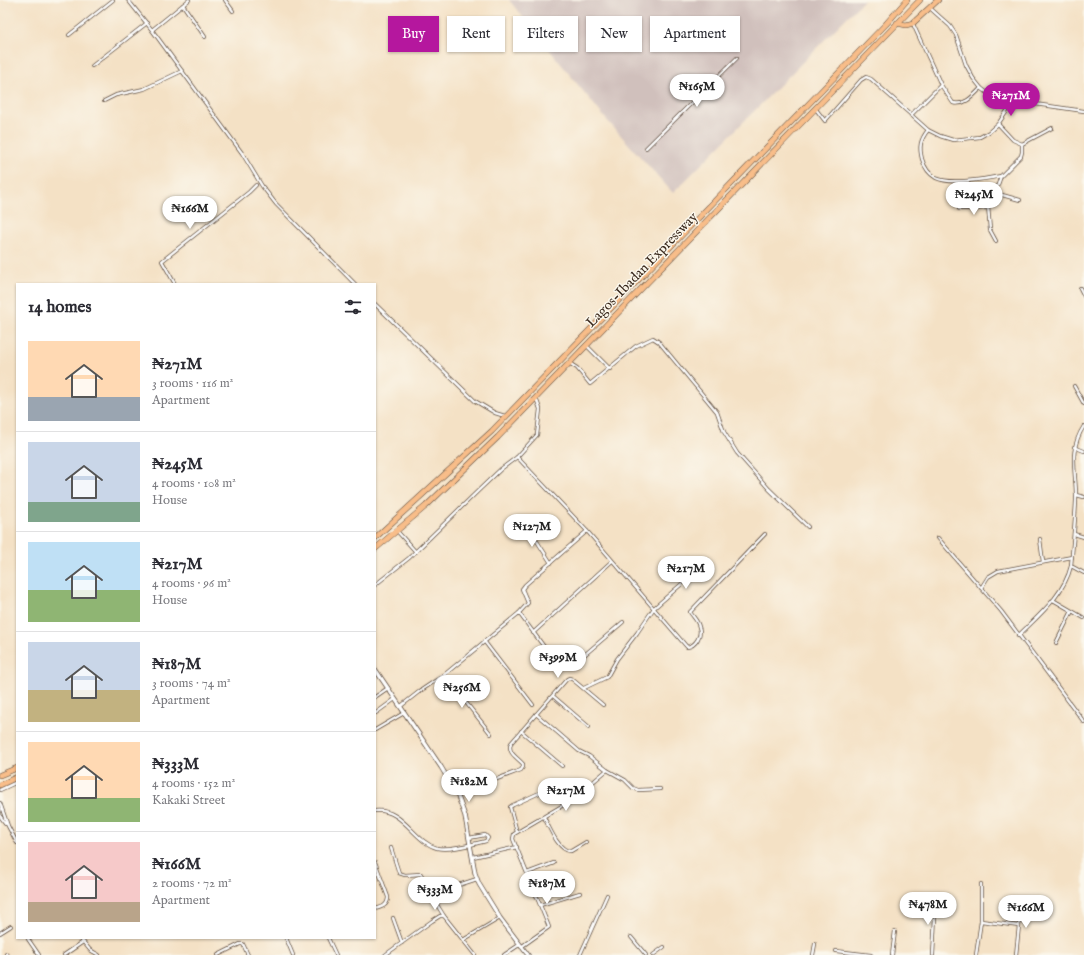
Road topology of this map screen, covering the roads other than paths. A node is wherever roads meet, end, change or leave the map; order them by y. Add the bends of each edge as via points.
1 (113, 0) edge
2 (128, 0) edge
3 (189, 0) edge
4 (226, 0) edge
5 (920, 0) edge
6 (938, 0) edge
7 (906, 1) edge
8 (183, 5) junction
9 (930, 8) junction
10 (233, 11) dead end
11 (147, 23) junction
12 (897, 23) junction
13 (913, 23) junction
14 (152, 30) junction
15 (69, 35) dead end
16 (205, 37) dead end
17 (737, 58) dead end
18 (92, 66) dead end
19 (182, 71) junction
20 (941, 85) junction
21 (982, 88) junction
22 (104, 101) dead end
23 (1014, 101) junction
24 (815, 108) junction
25 (1084, 111) edge
26 (911, 115) junction
27 (998, 124) junction
28 (1052, 128) dead end
29 (928, 130) junction
30 (1022, 144) junction
31 (646, 148) dead end
32 (1001, 176) junction
33 (256, 185) dead end
34 (995, 193) junction
35 (1020, 200) dead end
36 (988, 208) junction
37 (959, 209) dead end
38 (996, 241) dead end
39 (174, 283) edge
40 (354, 283) edge
41 (1080, 288) dead end
42 (1084, 296) edge
43 (376, 305) edge
44 (586, 345) junction
45 (569, 363) junction
46 (610, 369) junction
47 (1074, 386) dead end
48 (536, 398) junction
49 (1084, 404) edge
50 (505, 416) junction
51 (1084, 426) edge
52 (1074, 447) junction
53 (1084, 451) edge
54 (516, 456) junction
55 (1076, 496) junction
56 (1084, 497) edge
57 (526, 524) dead end
58 (808, 527) dead end
59 (397, 531) junction
60 (587, 531) junction
61 (765, 534) dead end
62 (1074, 534) junction
63 (376, 537) edge
64 (1084, 537) edge
65 (938, 538) dead end
66 (1040, 538) dead end
67 (376, 548) edge
68 (416, 552) junction
69 (1072, 557) junction
70 (707, 560) dead end
71 (612, 561) junction
72 (1043, 562) junction
73 (551, 564) junction
74 (1071, 566) junction
75 (1084, 573) edge
76 (376, 583) edge
77 (981, 588) junction
78 (1053, 600) junction
79 (654, 608) junction
80 (1072, 611) junction
81 (519, 613) junction
82 (1084, 618) edge
83 (623, 622) dead end
84 (533, 633) junction
85 (1018, 636) junction
86 (484, 641) junction
87 (1056, 643) dead end
88 (582, 657) dead end
89 (559, 667) dead end
90 (376, 670) edge
91 (444, 675) junction
92 (388, 688) junction
93 (583, 688) junction
94 (376, 696) edge
95 (553, 696) junction
96 (395, 699) junction
97 (533, 705) dead end
98 (602, 705) dead end
99 (401, 706) junction
100 (376, 713) edge
101 (404, 713) junction
102 (536, 714) junction
103 (1084, 722) edge
104 (589, 727) dead end
105 (376, 729) edge
106 (521, 731) junction
107 (491, 734) dead end
108 (562, 766) dead end
109 (16, 768) edge
110 (606, 770) junction
111 (0, 776) edge
112 (16, 777) edge
113 (16, 782) edge
114 (559, 784) dead end
115 (0, 785) edge
116 (660, 789) dead end
117 (0, 790) edge
118 (457, 794) junction
119 (0, 803) edge
120 (376, 811) edge
121 (4, 815) junction
122 (0, 817) edge
123 (544, 817) junction
124 (8, 826) junction
125 (517, 832) junction
126 (470, 838) junction
127 (16, 841) edge
128 (586, 842) dead end
129 (471, 844) junction
130 (517, 847) junction
131 (391, 848) dead end
132 (473, 857) junction
133 (554, 864) dead end
134 (376, 865) edge
135 (527, 873) junction
136 (477, 878) junction
137 (981, 884) dead end
138 (580, 893) dead end
139 (607, 895) dead end
140 (936, 898) dead end
141 (434, 900) dead end
142 (1023, 901) dead end
143 (540, 905) junction
144 (376, 909) edge
145 (444, 916) junction
146 (393, 918) dead end
147 (500, 918) junction
148 (981, 921) junction
149 (11, 926) dead end
150 (1019, 926) junction
151 (895, 931) dead end
152 (0, 933) edge
153 (631, 937) dead end
154 (28, 939) edge
155 (81, 939) edge
156 (286, 939) edge
157 (328, 939) edge
158 (463, 940) junction
159 (83, 942) junction
160 (402, 943) junction
161 (815, 944) dead end
162 (520, 946) junction
163 (664, 947) dead end
164 (90, 950) junction
165 (836, 951) dead end
166 (580, 954) edge
167 (39, 955) edge
168 (64, 955) edge
169 (94, 955) edge
170 (99, 955) edge
171 (218, 955) edge
172 (248, 955) edge
173 (293, 955) edge
174 (335, 955) edge
175 (385, 955) edge
176 (475, 955) edge
177 (504, 955) edge
178 (528, 955) edge
179 (584, 955) edge
180 (646, 955) edge
181 (653, 955) edge
182 (813, 955) edge
183 (871, 955) edge
184 (892, 955) edge
185 (933, 955) edge
186 (976, 955) edge
187 (1016, 955) edge

1 - 15 street
2 - 11 street
3 - 8 street
4 - 10 street
5 - 12 highway, Lagos-Ibadan Expressway
6 - 9 highway
7 - 50 highway, Lagos-Ibadan Expressway
8 - 14 street
8 - 16 street
9 - 13 highway
9 - 21 street via 956,35 966,65
11 - 14 street
11 - 18 street
12 - 13 highway
12 - 24 highway, Lagos-Ibadan Expressway
13 - 20 street
14 - 19 street
17 - 31 street
19 - 22 street via 144,89 116,95
19 - 40 street via 242,152 271,198
20 - 21 street via 953,103 957,104 965,102
20 - 26 street
21 - 23 street via 997,97
23 - 25 street
23 - 27 street
24 - 26 street via 825,121 866,77
24 - 44 highway, Lagos-Ibadan Expressway
26 - 29 street
27 - 29 street via 980,137 968,139 953,140
27 - 30 street via 1013,140
28 - 30 street
29 - 32 street via 921,140 921,156 923,164 937,178 975,180
30 - 32 street via 1021,156
32 - 34 street
33 - 39 street via 162,261
34 - 35 street
34 - 36 street
36 - 37 street
36 - 38 street via 990,230
41 - 42 street
43 - 50 street via 475,401
44 - 45 highway, Lagos-Ibadan Expressway
44 - 46 street
45 - 46 street via 577,368 590,384
45 - 48 highway, Lagos-Ibadan Expressway
46 - 58 street via 636,346 653,338 659,342 717,412 724,432 737,453
47 - 49 street
48 - 54 street via 540,409 537,435
48 - 59 highway, Lagos-Ibadan Expressway
50 - 63 highway, Lagos-Ibadan Expressway via 492,431
51 - 52 street
52 - 53 street
52 - 55 street
54 - 60 street
54 - 68 street
55 - 56 street
55 - 62 street
57 - 73 street
59 - 67 highway, Lagos-Ibadan Expressway
59 - 68 street
60 - 71 street
60 - 73 street
61 - 79 street via 690,612 700,632 699,638 692,646 687,647
62 - 64 street
62 - 69 street
65 - 77 street
66 - 72 street
68 - 76 street
69 - 72 street
69 - 74 street
70 - 79 street
71 - 79 street
71 - 84 street
72 - 77 street via 998,571 988,577
73 - 81 street via 522,589 528,603
74 - 75 street
74 - 78 street via 1066,581
77 - 85 street
78 - 80 street
78 - 85 street
79 - 93 street via 607,677
80 - 82 street
80 - 87 street
81 - 84 street
81 - 86 street
83 - 88 street
84 - 89 street
85 - 103 street
86 - 91 street
86 - 97 street
90 - 92 street
91 - 99 street
91 - 107 street
92 - 94 street
92 - 96 street
93 - 95 street via 570,678
93 - 98 street
95 - 102 street
95 - 104 street
96 - 99 street
96 - 100 street
99 - 101 street
101 - 105 street
101 - 118 street
102 - 106 street
102 - 110 street via 579,751
106 - 108 street
106 - 118 street via 509,747 511,753 523,764 521,770
109 - 111 highway
110 - 116 street via 638,790
110 - 123 street via 572,800
112 - 115 highway
113 - 117 street
114 - 125 street via 510,807
118 - 126 street
119 - 121 street
120 - 129 street via 388,812 438,848
121 - 122 street
121 - 124 street
122 - 124 street
123 - 125 street
123 - 128 street via 564,849 571,851
124 - 127 street
125 - 130 street via 513,839
126 - 129 street
126 - 129 street via 485,835 488,838 486,841
129 - 132 street
130 - 132 street
130 - 135 street
131 - 136 street via 399,873 421,874 430,894
132 - 136 street
133 - 135 street
134 - 144 street via 388,897 385,906
135 - 143 street
136 - 147 street
137 - 148 street
138 - 143 street
139 - 166 street
140 - 185 street
141 - 145 street
142 - 150 street
143 - 162 street via 549,927
145 - 158 street
145 - 160 street via 432,921
146 - 160 street
147 - 158 street
147 - 162 street
148 - 150 street
148 - 186 street
149 - 152 street
150 - 187 street
151 - 184 street
153 - 180 street
154 - 167 street
155 - 159 street
156 - 173 street
157 - 174 street
158 - 176 street
159 - 164 street
159 - 168 street
160 - 175 street
161 - 182 street
162 - 177 street
162 - 178 street
163 - 181 street
164 - 169 street
164 - 170 street
165 - 183 street
166 - 179 street
171 - 172 street via 243,944

